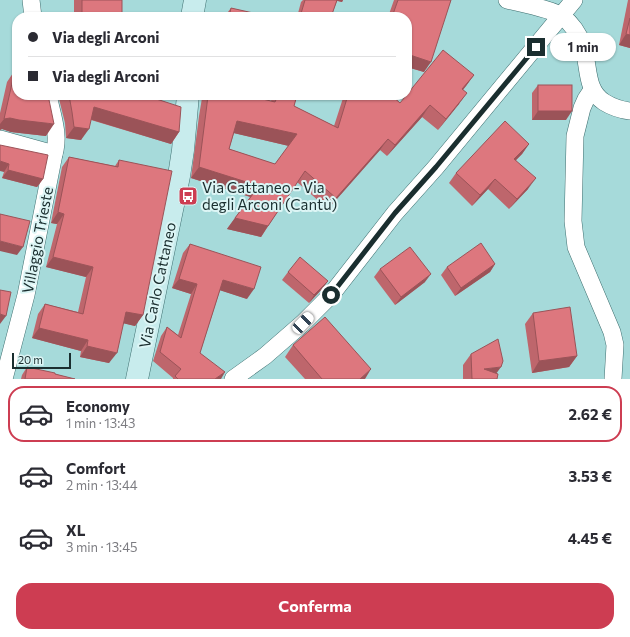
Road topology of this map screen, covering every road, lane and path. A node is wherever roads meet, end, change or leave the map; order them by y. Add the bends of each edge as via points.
1 (32, 0) edge
2 (195, 0) edge
3 (507, 0) edge
4 (574, 0) edge
5 (33, 12) edge
6 (193, 12) edge
7 (562, 16) junction
8 (592, 90) junction
9 (49, 100) edge
10 (188, 100) edge
11 (630, 111) edge
12 (0, 139) edge
13 (54, 154) junction
14 (4, 379) edge
15 (137, 379) edge
16 (233, 379) edge
17 (613, 379) edge

1 - 5 street
2 - 6 street
3 - 7 street
4 - 7 street
7 - 8 street via 577,33 582,44
7 - 16 street via 395,213 331,295 265,356
8 - 11 street via 598,98 609,105
8 - 17 street via 582,108 575,136 573,221 576,247 612,332 615,345
9 - 13 street, Villaggio Trieste via 57,136
10 - 15 street, Via Carlo Cattaneo via 179,176
12 - 13 street
13 - 14 street, Villaggio Trieste via 26,295

